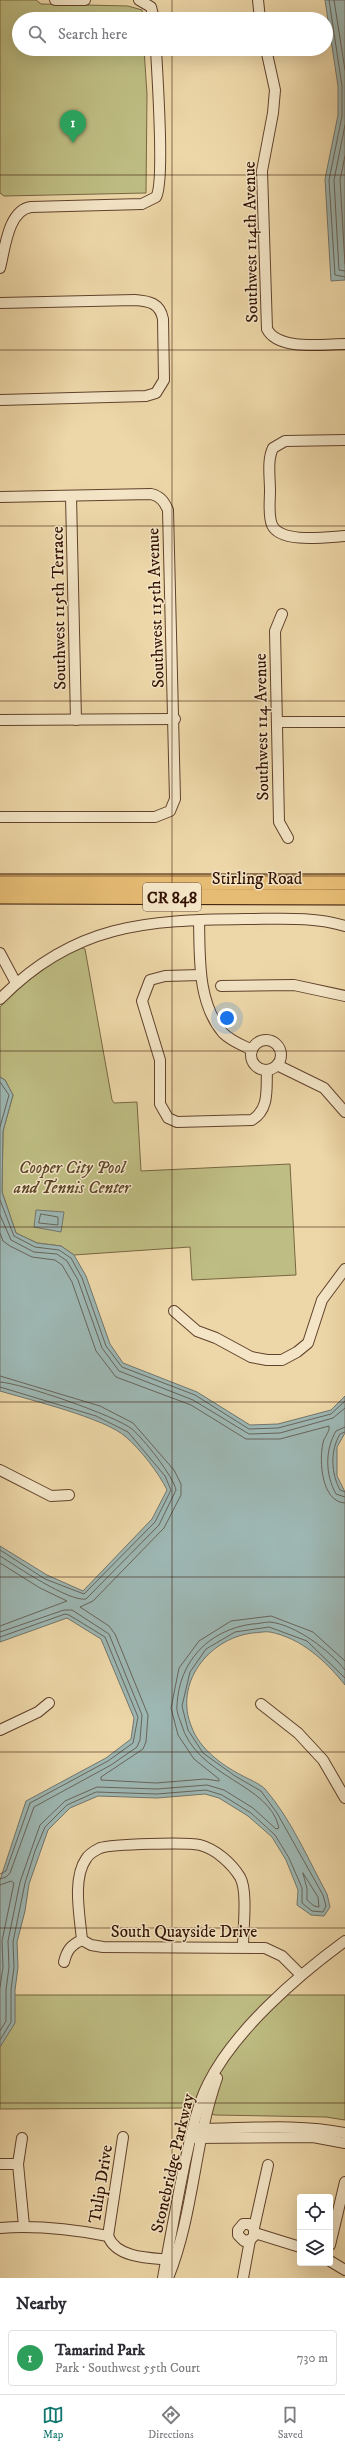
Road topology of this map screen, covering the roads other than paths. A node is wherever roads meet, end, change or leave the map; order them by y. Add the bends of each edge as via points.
1 (55, 0) edge
2 (85, 0) edge
3 (258, 0) edge
4 (142, 1) edge
5 (152, 12) edge
6 (259, 12) edge
7 (156, 56) edge
8 (268, 56) edge
9 (0, 268) edge
10 (0, 303) edge
11 (345, 344) edge
12 (0, 400) edge
13 (345, 440) edge
14 (71, 496) junction
15 (0, 497) edge
16 (345, 536) edge
17 (282, 614) dead end
18 (175, 719) junction
19 (0, 720) edge
20 (76, 720) junction
21 (277, 722) junction
22 (345, 722) edge
23 (0, 818) edge
24 (288, 838) dead end
25 (0, 882) edge
26 (345, 882) edge
27 (0, 896) edge
28 (345, 897) edge
29 (200, 920) junction
30 (345, 926) edge
31 (0, 953) edge
32 (201, 975) junction
33 (16, 983) junction
34 (221, 986) dead end
35 (345, 996) edge
36 (0, 999) edge
37 (252, 1050) junction
38 (277, 1065) junction
39 (267, 1070) junction
40 (345, 1112) edge
41 (345, 1269) edge
42 (174, 1311) dead end
43 (0, 1470) edge
44 (69, 1495) dead end
45 (49, 1703) dead end
46 (262, 1704) dead end
47 (0, 1730) edge
48 (345, 1798) edge
49 (82, 1940) junction
50 (345, 1941) edge
51 (243, 1946) junction
52 (64, 1962) dead end
53 (301, 1975) junction
54 (196, 2133) junction
55 (345, 2134) edge
56 (22, 2138) dead end
57 (123, 2138) dead end
58 (345, 2143) edge
59 (0, 2164) edge
60 (18, 2164) junction
61 (268, 2165) dead end
62 (345, 2182) edge
63 (344, 2195) edge
64 (24, 2226) junction
65 (0, 2228) edge
66 (253, 2234) junction
67 (333, 2234) edge
68 (108, 2236) junction
69 (297, 2245) edge
70 (171, 2260) junction
71 (333, 2262) edge
72 (345, 2270) edge
73 (163, 2278) edge
74 (168, 2278) edge
75 (243, 2278) edge

1 - 2 street
3 - 6 street
4 - 5 street via 151,7
7 - 9 street via 160,189 154,199 142,204 31,206 18,211
8 - 11 street, Southwest 114th Avenue via 275,90 262,171 267,329 273,338 292,344
10 - 12 street via 148,301 156,305 163,320 164,380 159,390 146,396
13 - 16 street via 285,441 275,445 269,459 270,515 279,534 291,537
14 - 15 street
14 - 18 street, Southwest 115th Avenue via 142,494 160,497 168,510
14 - 20 street, Southwest 115th Terrace
17 - 21 street, Southwest 114 Avenue via 275,631
18 - 20 street
18 - 23 street, Southwest 115th Avenue via 175,799 172,808 166,814 155,817
19 - 20 street
21 - 22 street
21 - 24 street, Southwest 114 Avenue via 279,822
25 - 26 main road, Stirling Road / CR 848
27 - 28 main road, Stirling Road / CR 848
29 - 30 street via 293,918 335,922
29 - 32 street
29 - 33 street via 159,922 120,928 51,956
31 - 33 street
32 - 37 street via 208,1005 223,1033
32 - 39 street via 165,976 150,980 142,1001 160,1060 160,1104 168,1118 177,1122 252,1120 261,1115 266,1106
33 - 36 street
34 - 35 street via 294,985
37 - 38 street via 262,1041 275,1043 280,1052
37 - 39 street via 254,1064
38 - 39 street
38 - 40 street via 324,1088
41 - 42 street via 322,1300 308,1343 282,1360 251,1357 197,1331
43 - 44 street via 51,1496
45 - 47 street via 38,1712
46 - 48 street via 298,1733 324,1760
49 - 51 street, South Quayside Drive via 103,1947
49 - 51 street via 78,1902 81,1873 86,1858 99,1848 114,1845 200,1845 214,1850 242,1882
49 - 52 street via 73,1944 66,1952
50 - 53 street, Stonebridge Parkway
51 - 53 street, South Quayside Drive via 265,1948 282,1956
53 - 54 street, Stonebridge Parkway via 246,2032 224,2060
54 - 55 street via 285,2127 314,2128
54 - 58 street via 306,2137
54 - 70 street, Stonebridge Parkway
56 - 60 street
57 - 68 street, Tulip Drive
59 - 60 street
60 - 64 street
61 - 66 street
62 - 63 street
63 - 67 street
64 - 65 street
64 - 68 street via 66,2228
66 - 69 street
66 - 75 street
68 - 70 street via 112,2246 122,2252
70 - 73 street, Stonebridge Parkway
70 - 74 street, Stonebridge Parkway
71 - 72 street

